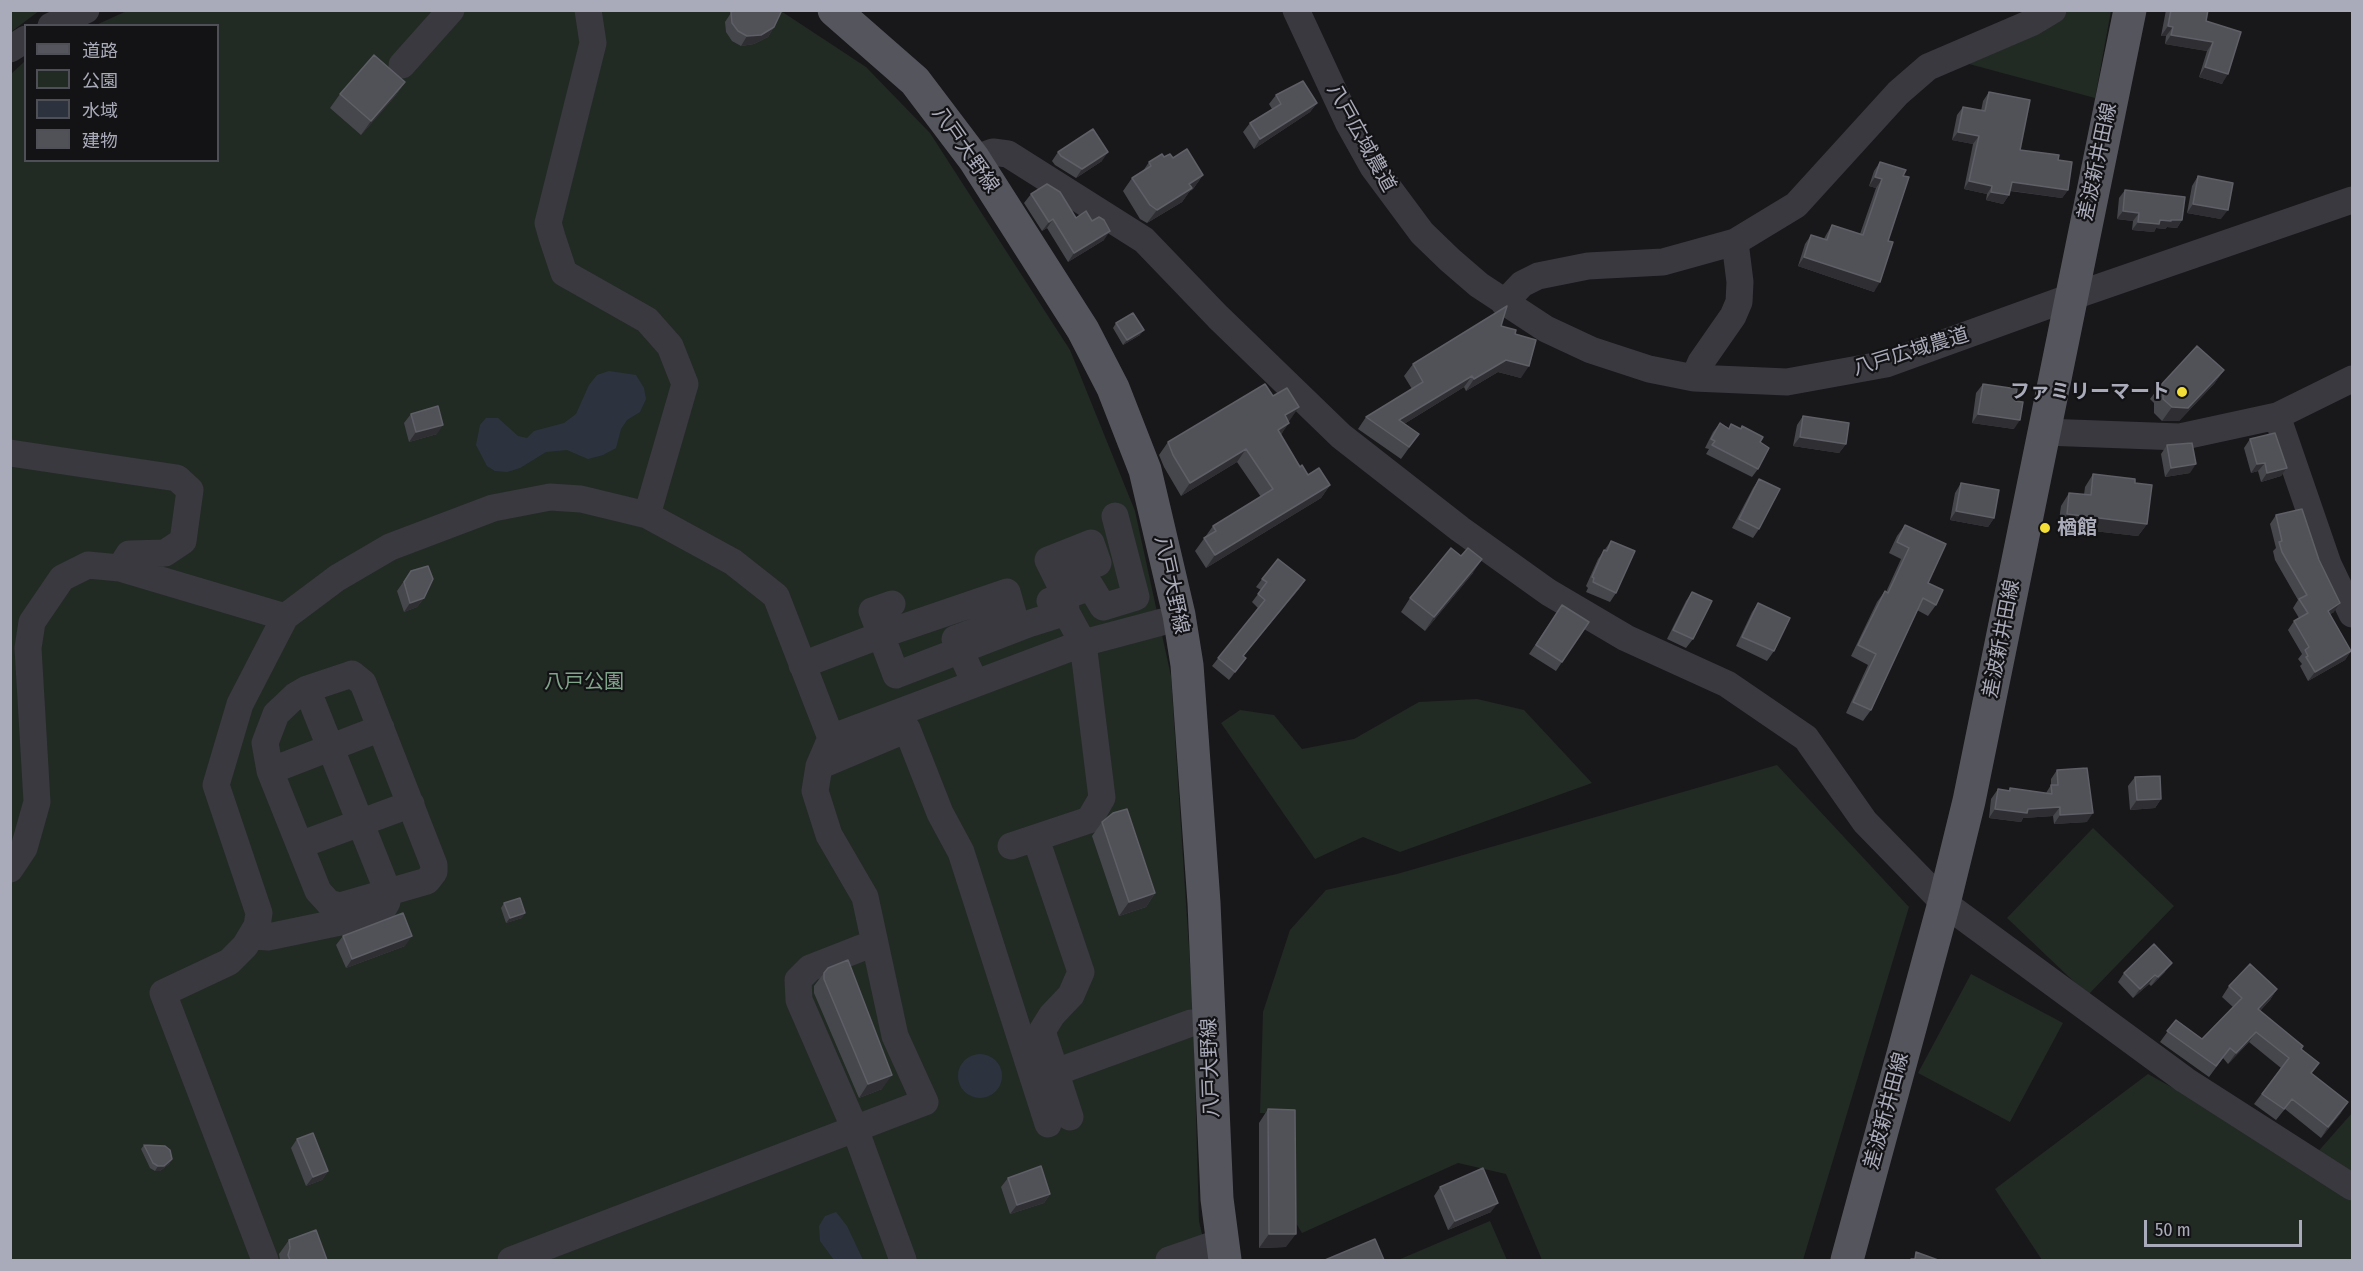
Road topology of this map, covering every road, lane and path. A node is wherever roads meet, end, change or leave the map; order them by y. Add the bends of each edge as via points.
1 (86, 10) edge
2 (451, 10) edge
3 (588, 10) edge
4 (834, 10) edge
5 (2053, 10) edge
6 (2130, 10) edge
7 (1308, 17) edge
8 (55, 24) edge
9 (24, 40) edge
10 (10, 49) edge
11 (402, 65) dead end
12 (974, 159) junction
13 (2352, 200) edge
14 (1735, 242) junction
15 (2071, 297) junction
16 (1504, 303) junction
17 (1694, 378) junction
18 (2352, 379) edge
19 (2277, 416) junction
20 (2044, 432) junction
21 (10, 453) edge
22 (647, 515) junction
23 (1115, 516) dead end
24 (120, 568) junction
25 (1063, 595) junction
26 (892, 604) dead end
27 (2352, 614) edge
28 (285, 617) junction
29 (1162, 622) dead end
30 (881, 635) junction
31 (1083, 643) junction
32 (961, 650) junction
33 (802, 666) junction
34 (975, 683) junction
35 (308, 689) junction
36 (381, 728) junction
37 (831, 738) junction
38 (331, 748) junction
39 (819, 766) junction
40 (270, 771) junction
41 (411, 804) junction
42 (361, 823) junction
43 (300, 845) junction
44 (10, 869) edge
45 (388, 892) junction
46 (1944, 903) junction
47 (252, 936) junction
48 (874, 943) junction
49 (1191, 1023) dead end
50 (1056, 1072) junction
51 (855, 1129) junction
52 (2352, 1187) edge
53 (1223, 1251) edge
54 (265, 1260) edge
55 (511, 1260) edge
56 (903, 1260) edge
57 (1169, 1260) edge
58 (1847, 1260) edge

1 - 8 street
2 - 11 street
3 - 22 street via 593,43 548,223 564,273 647,320 670,346 685,384
4 - 12 main road, 八戸大野線 via 915,81
5 - 14 street via 1928,67 1898,93 1796,205
6 - 15 main road, 差波新井田線
7 - 16 street, 八戸広域農道 via 1349,124 1373,167 1422,233
9 - 10 street
12 - 46 street via 993,152 1008,154 1144,240 1341,436 1460,529 1557,597 1626,638 1727,684 1806,738 1865,822
12 - 53 main road, 八戸大野線 via 1083,330 1113,388 1145,470 1179,615 1193,728 1216,1199
13 - 15 street, 八戸広域農道
14 - 16 street via 1664,262 1588,266 1538,276 1522,284
14 - 17 street via 1740,302
15 - 17 street, 八戸広域農道 via 1886,364 1787,382
15 - 20 main road, 差波新井田線
16 - 17 street, 八戸広域農道 via 1546,329 1592,350 1649,369
18 - 19 street
19 - 20 street via 2180,437
19 - 27 street via 2328,564
20 - 46 main road, 差波新井田線 via 1969,801
21 - 24 street via 177,478 190,490 183,541 165,553 129,554
22 - 28 street via 581,499 550,497 493,508 390,547 337,578
22 - 33 street via 733,562 776,596
23 - 25 street via 1136,597 1103,607 1091,587
24 - 28 street
24 - 44 street via 88,565 62,578 32,622 28,648 37,801 24,848
25 - 31 street
25 - 32 street via 1029,608 1031,623
26 - 30 street via 872,611
28 - 47 street via 240,704 216,785 259,913
29 - 31 street
30 - 32 street via 896,675
30 - 32 street via 1007,592 1014,617 955,639
30 - 33 street
31 - 34 street
31 - 50 street via 1102,798 1089,820 1023,842 1081,972 1071,995 1042,1031
32 - 34 street
33 - 37 street
34 - 37 street
35 - 36 street via 345,676 357,677 363,682
35 - 38 street
35 - 40 street via 295,696 272,721 265,743
36 - 38 street
36 - 41 street
37 - 39 street
38 - 40 street
38 - 42 street
39 - 48 street via 815,791 829,835 865,897
39 - 50 street via 907,729 940,813 962,852 1059,1120
40 - 43 street
41 - 42 street
41 - 45 street via 434,872 428,881
42 - 43 street
42 - 45 street
43 - 45 street via 318,891 329,903 340,906
45 - 47 street via 383,909 374,915 268,937
46 - 52 street via 2185,1080
46 - 58 main road, 差波新井田線
47 - 54 street via 229,962 163,993
48 - 51 street via 895,1036 926,1102
48 - 51 street via 810,968 798,980 799,1000
49 - 50 street
51 - 55 street
51 - 56 street
53 - 57 street

